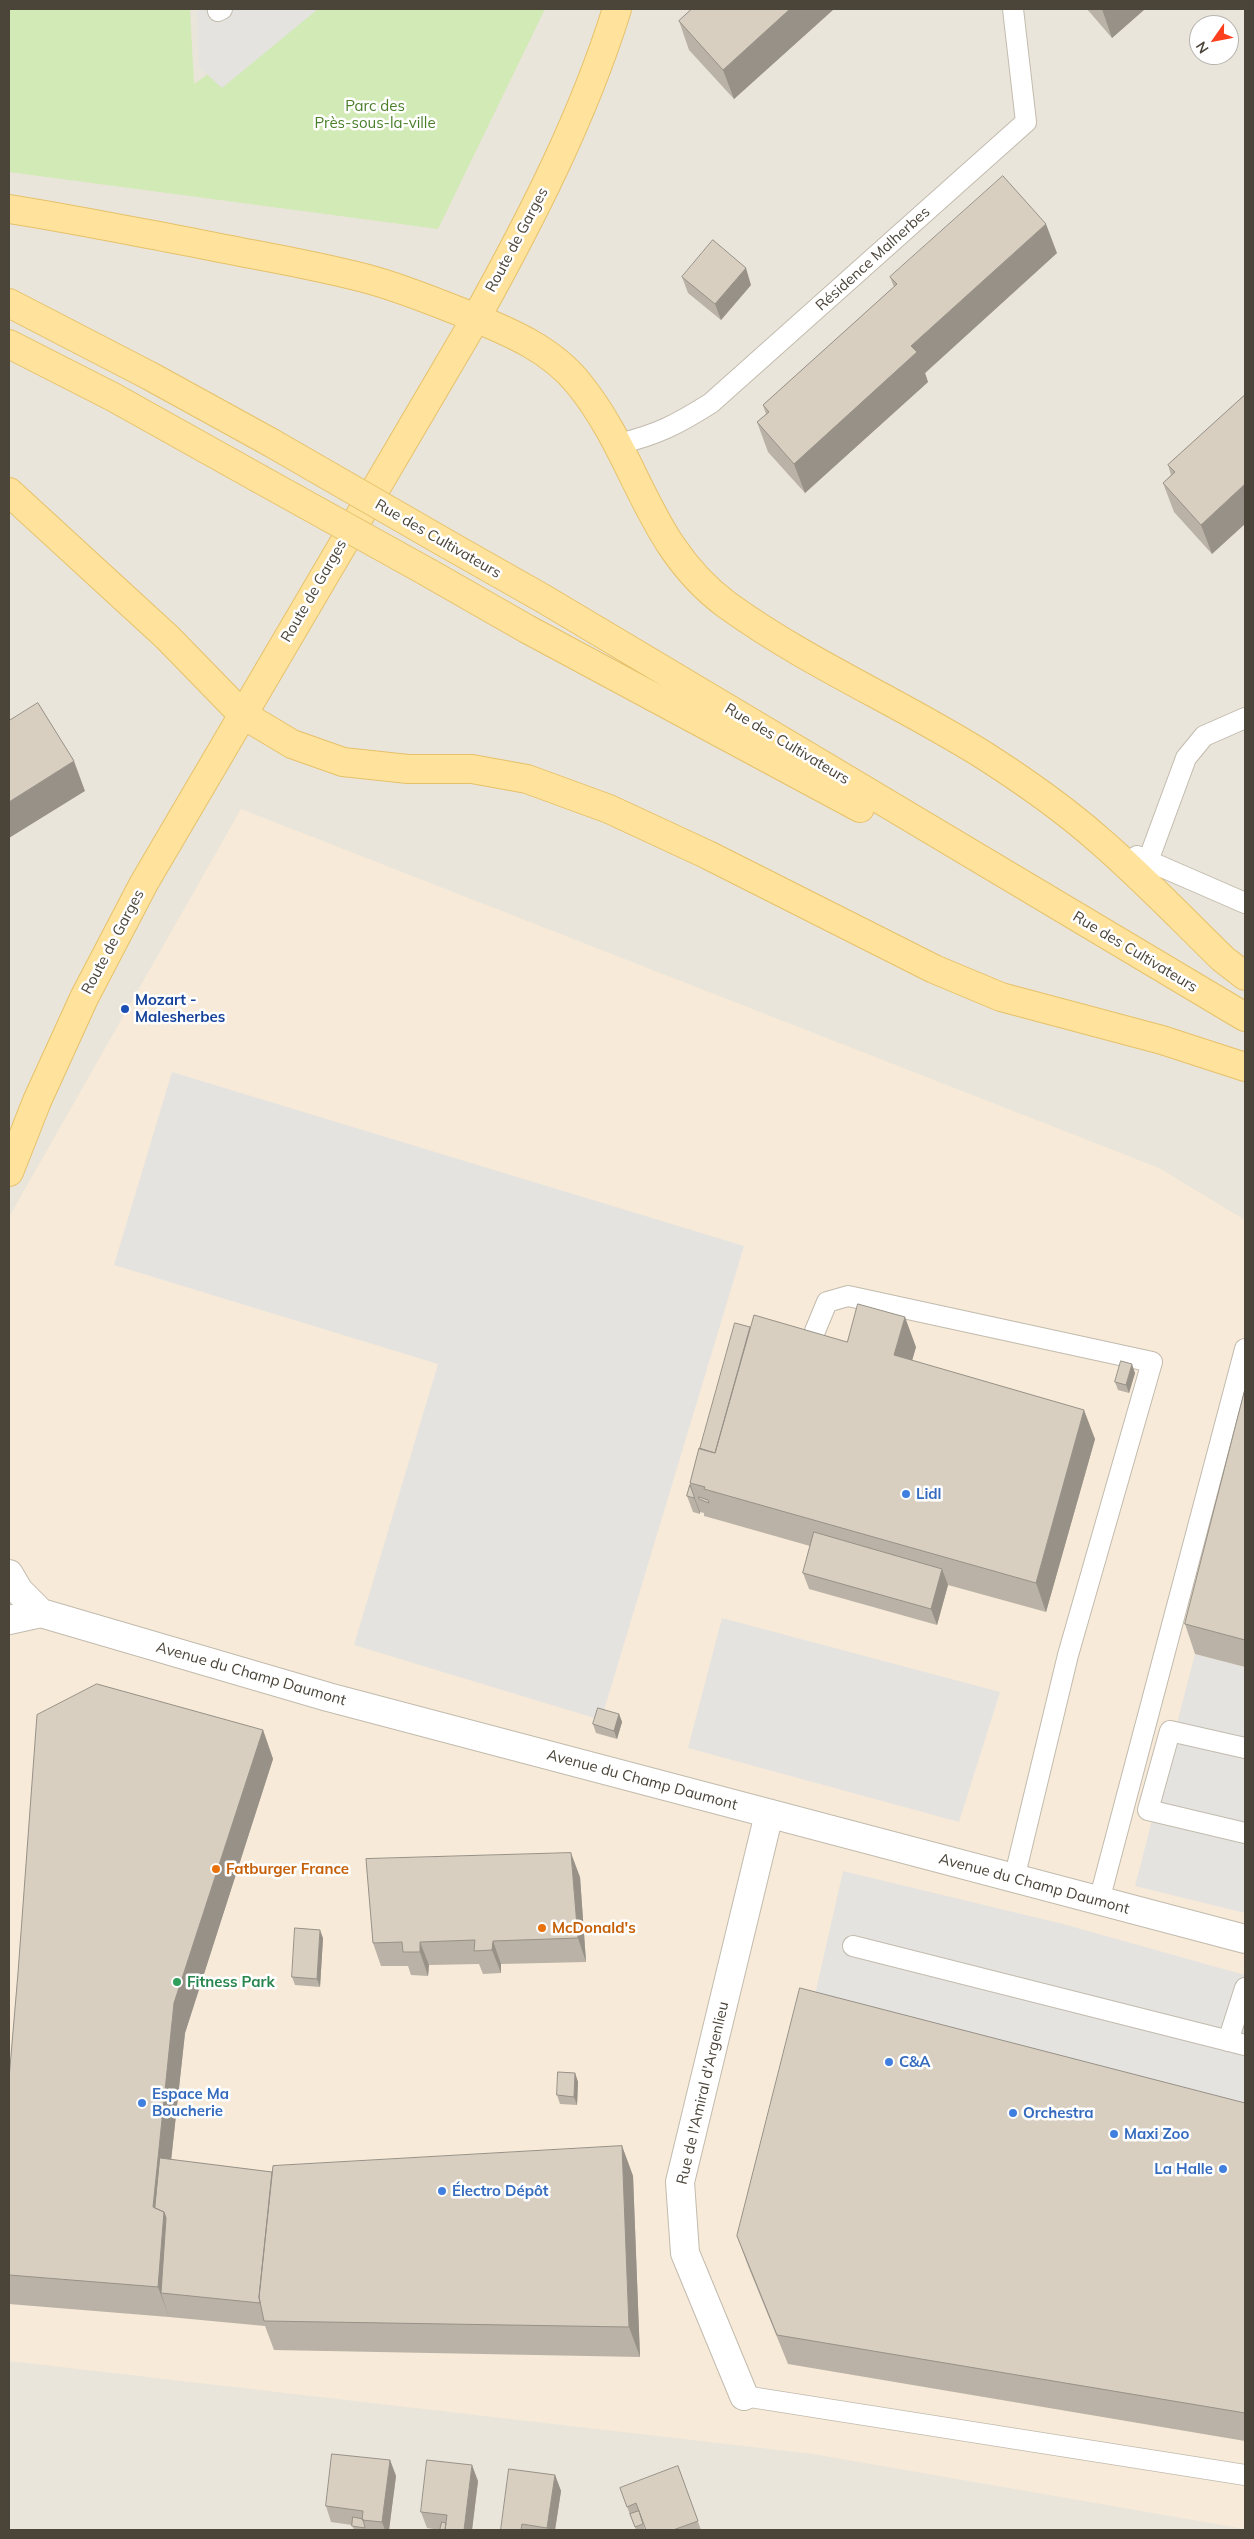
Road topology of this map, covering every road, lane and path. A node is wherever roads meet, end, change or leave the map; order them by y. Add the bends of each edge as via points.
1 (617, 9) edge
2 (1013, 9) edge
3 (9, 209) edge
4 (9, 303) edge
5 (476, 318) junction
6 (9, 344) edge
7 (618, 444) junction
8 (9, 492) edge
9 (242, 714) junction
10 (1245, 718) edge
11 (1099, 840) junction
12 (1148, 861) junction
13 (1245, 903) edge
14 (1245, 976) edge
15 (1208, 996) junction
16 (1245, 1017) edge
17 (1245, 1068) edge
18 (9, 1172) edge
19 (815, 1331) edge
20 (1245, 1349) edge
21 (9, 1574) edge
22 (41, 1613) junction
23 (9, 1620) edge
24 (1245, 1748) edge
25 (769, 1814) junction
26 (1245, 1833) edge
27 (1014, 1879) junction
28 (1099, 1901) junction
29 (1245, 1939) edge
30 (853, 1946) dead end
31 (1245, 1988) edge
32 (1237, 2043) edge
33 (744, 2396) joint
34 (1245, 2475) edge

1 - 5 main road, Route de Garges via 570,136 525,230
2 - 7 lane, Résidence Malherbes via 1026,122 711,403 676,426
3 - 5 main road via 88,222 373,281 434,300
4 - 15 main road, Rue des Cultivateurs, bridge via 270,442 544,598
5 - 7 main road via 506,330 555,360 579,383
5 - 9 main road, Route de Garges
6 - 15 main road, Rue des Cultivateurs, bridge via 113,397 536,634
7 - 11 main road via 655,523 674,552 693,575 725,603 764,630 984,756 1041,794
8 - 9 main road via 166,637
9 - 17 main road via 292,744 343,762 408,769 472,769 527,779 609,809 934,969 1001,997 1162,1040
9 - 18 main road, Route de Garges via 111,944 37,1101
10 - 12 lane via 1204,736 1186,758
11 - 12 lane
11 - 14 main road via 1223,959
12 - 13 lane
15 - 16 main road
19 - 27 lane via 827,1302 848,1296 1152,1362 1068,1655
20 - 28 lane
21 - 22 street, Avenue du Champ Daumont via 19,1591
22 - 23 street, Avenue du Champ Daumont
22 - 25 street, Avenue du Champ Daumont via 328,1697
24 - 26 lane via 1170,1731 1148,1810
25 - 27 street, Avenue du Champ Daumont
25 - 33 street, Rue de l'Amiral d'Argenlieu via 680,2182 684,2253
27 - 28 street, Avenue du Champ Daumont
28 - 29 street, Avenue du Champ Daumont
30 - 32 lane
31 - 32 lane
33 - 34 lane

